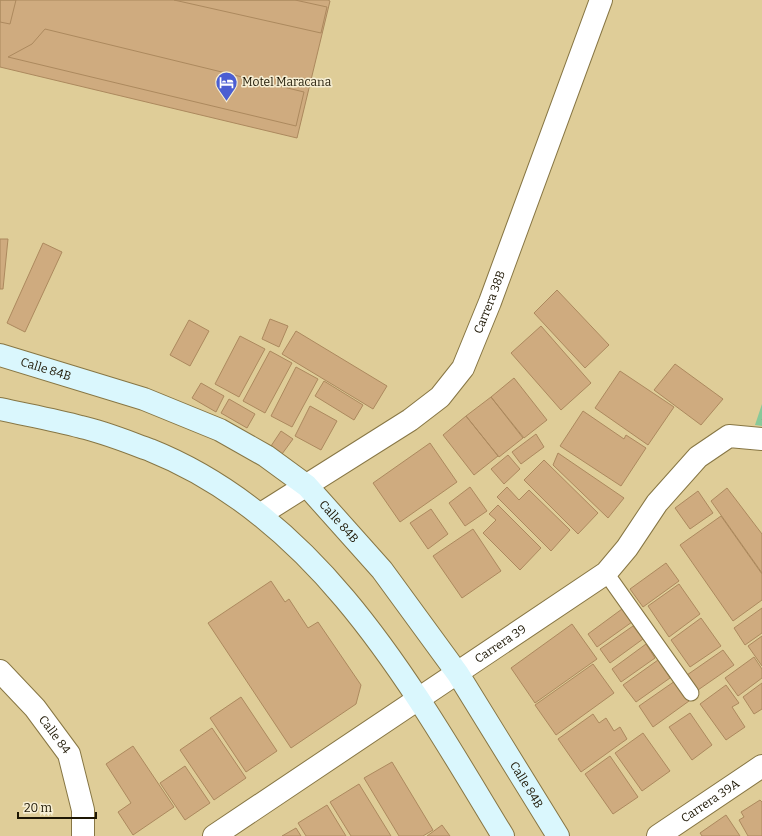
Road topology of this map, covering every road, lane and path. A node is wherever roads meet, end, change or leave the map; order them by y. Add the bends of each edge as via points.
1 (601, 0) edge
2 (0, 355) edge
3 (0, 409) edge
4 (762, 439) edge
5 (307, 486) junction
6 (261, 514) junction
7 (606, 573) junction
8 (0, 671) edge
9 (458, 674) junction
10 (691, 693) dead end
11 (420, 699) junction
12 (762, 766) edge
13 (83, 836) edge
14 (214, 836) edge
15 (503, 836) edge
16 (558, 836) edge
17 (658, 836) edge

1 - 5 street, Carrera 38B via 463,368 440,397
2 - 5 street, Calle 84B via 144,399 220,430 266,456
3 - 6 street via 83,427 151,451 205,478
4 - 7 street, Carrera 39 via 729,436 698,457 658,503
5 - 6 street, Carrera 38B
5 - 9 street, Calle 84B via 382,570
6 - 11 street via 303,552 358,614
7 - 9 street, Carrera 39
7 - 10 lane
8 - 13 street, Calle 84 via 35,708 69,754 83,810
9 - 11 street, Carrera 39
9 - 16 street, Calle 84B
11 - 14 street, Carrera 39
11 - 15 street
12 - 17 street, Carrera 39A

